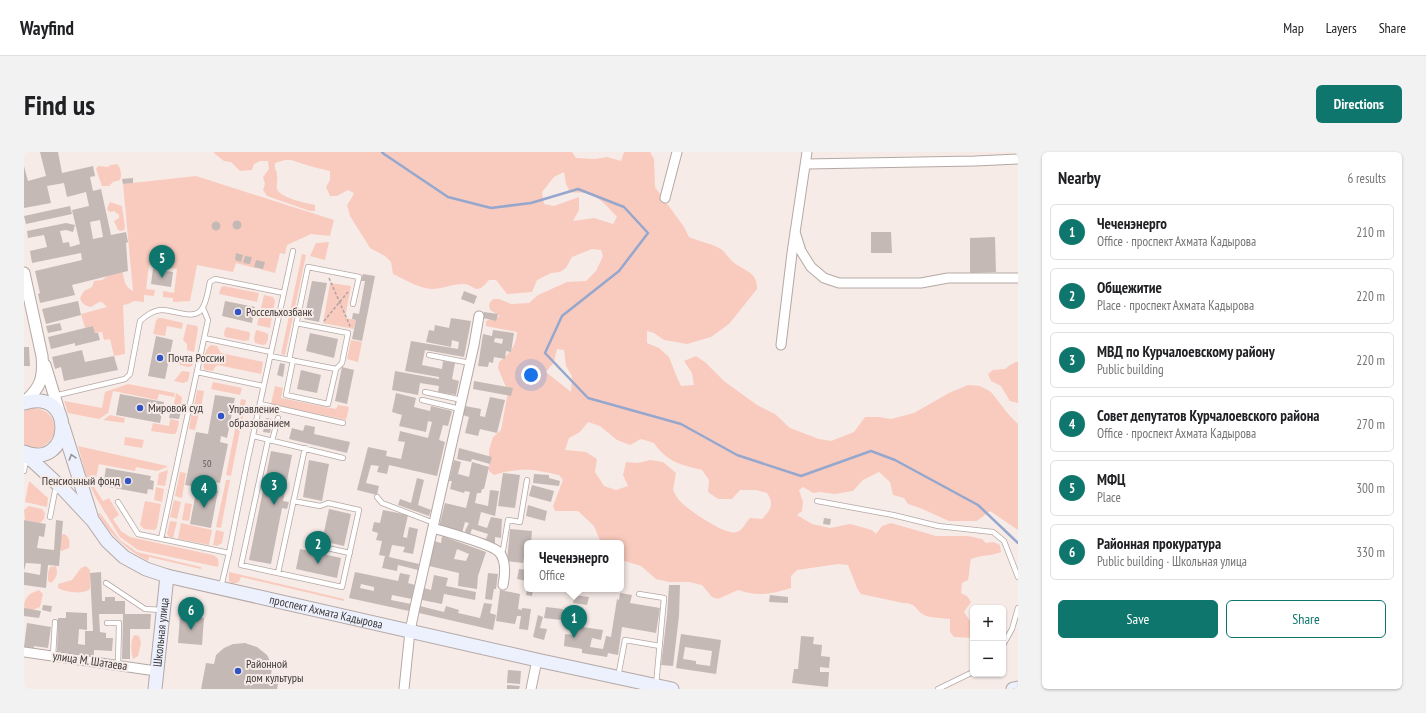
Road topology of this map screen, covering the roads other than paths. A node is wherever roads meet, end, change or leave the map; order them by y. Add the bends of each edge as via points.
1 (677, 152) edge
2 (807, 152) edge
3 (1018, 158) edge
4 (806, 164) junction
5 (665, 198) dead end
6 (795, 232) junction
7 (293, 251) dead end
8 (24, 273) edge
9 (1018, 278) edge
10 (284, 293) junction
11 (353, 304) dead end
12 (203, 308) junction
13 (479, 316) dead end
14 (296, 323) junction
15 (204, 338) junction
16 (781, 345) dead end
17 (270, 354) junction
18 (429, 355) dead end
19 (42, 356) junction
20 (291, 360) junction
21 (470, 363) junction
22 (336, 369) junction
23 (197, 372) junction
24 (264, 386) junction
25 (425, 392) dead end
26 (54, 396) junction
27 (422, 400) dead end
28 (24, 403) edge
29 (260, 404) junction
30 (461, 405) junction
31 (278, 418) dead end
32 (61, 419) junction
33 (343, 423) dead end
34 (253, 436) junction
35 (270, 440) junction
36 (305, 448) junction
37 (26, 454) edge
38 (343, 458) dead end
39 (24, 471) edge
40 (527, 480) dead end
41 (60, 486) junction
42 (377, 497) dead end
43 (293, 501) junction
44 (818, 501) dead end
45 (118, 502) dead end
46 (50, 517) dead end
47 (93, 521) junction
48 (433, 525) junction
49 (161, 539) junction
50 (309, 544) dead end
51 (499, 552) junction
52 (229, 553) junction
53 (350, 553) junction
54 (278, 573) junction
55 (167, 576) junction
56 (1018, 577) edge
57 (106, 583) dead end
58 (503, 585) dead end
59 (221, 588) junction
60 (639, 594) dead end
61 (1018, 608) edge
62 (163, 610) junction
63 (55, 622) dead end
64 (106, 623) dead end
65 (410, 631) junction
66 (1005, 641) edge
67 (660, 646) junction
68 (24, 652) edge
69 (53, 656) junction
70 (537, 660) junction
71 (118, 665) junction
72 (156, 671) junction
73 (970, 673) edge
74 (618, 678) junction
75 (651, 687) edge
76 (1018, 688) edge
77 (155, 689) edge
78 (404, 689) edge
79 (531, 689) edge
80 (672, 689) edge
81 (938, 689) edge
82 (1013, 689) edge

1 - 5 street
2 - 4 street
3 - 4 street
4 - 6 street
6 - 9 street via 800,251 811,267 824,278 839,283 921,283 948,278
6 - 16 street
7 - 10 lane
8 - 19 street
10 - 12 lane via 215,279 210,282
10 - 17 lane
11 - 14 lane via 359,277 308,267
12 - 15 lane via 208,320
12 - 26 lane via 197,314 189,315 161,310 150,314 140,321 130,374 125,379
13 - 21 street
14 - 20 lane
14 - 22 lane via 348,333 342,363
15 - 17 lane
15 - 23 lane
17 - 20 lane
17 - 24 lane
18 - 21 lane
19 - 26 street
19 - 28 street via 41,381
20 - 22 lane
20 - 22 lane via 286,396 328,404
21 - 30 street
23 - 24 lane
23 - 49 lane
24 - 29 lane
25 - 30 lane
26 - 32 street
27 - 30 lane
28 - 32 main road via 43,402 54,408
29 - 33 lane
29 - 34 lane
30 - 48 street
31 - 35 lane
32 - 37 main road via 60,440 50,451 36,455
47 -> 32 main road
34 - 35 lane
34 - 52 lane
35 - 36 lane
35 - 54 lane via 241,565
36 - 38 lane
36 - 43 lane
37 - 39 lane
37 - 41 main road, проспект Ахмата Кадырова
40 - 51 lane via 520,522 508,520 503,550
41 - 46 lane via 55,491
41 - 47 main road, проспект Ахмата Кадырова
42 - 48 lane via 382,504
43 - 53 lane via 320,506 328,503 359,510
43 - 54 lane
44 - 56 lane via 938,526 994,532 1004,541
45 - 49 lane via 138,534
47 - 55 main road, проспект Ахмата Кадырова via 106,541 124,557 146,569
48 - 51 street
48 - 65 street
49 - 52 lane
50 - 53 lane
51 - 58 street via 504,561
52 - 59 lane
53 - 54 lane via 342,587
55 - 59 main road, проспект Ахмата Кадырова
55 - 62 main road, Школьная улица
57 - 62 lane via 145,609
59 - 65 main road, проспект Ахмата Кадырова
60 - 67 lane via 664,598
61 - 66 lane
62 - 72 main road, Школьная улица
63 - 69 lane
64 - 71 lane via 119,623
65 - 70 main road, проспект Ахмата Кадырова
65 - 78 street
67 - 74 lane via 625,640
67 - 75 lane
68 - 69 street, улица М. Шатаева
69 - 71 street, улица М. Шатаева
70 - 74 main road, проспект Ахмата Кадырова
70 - 79 street
71 - 72 street, улица М. Шатаева
72 - 77 main road, Школьная улица
73 - 81 lane
74 - 75 main road, проспект Ахмата Кадырова
75 - 80 main road, проспект Ахмата Кадырова
76 - 82 main road

